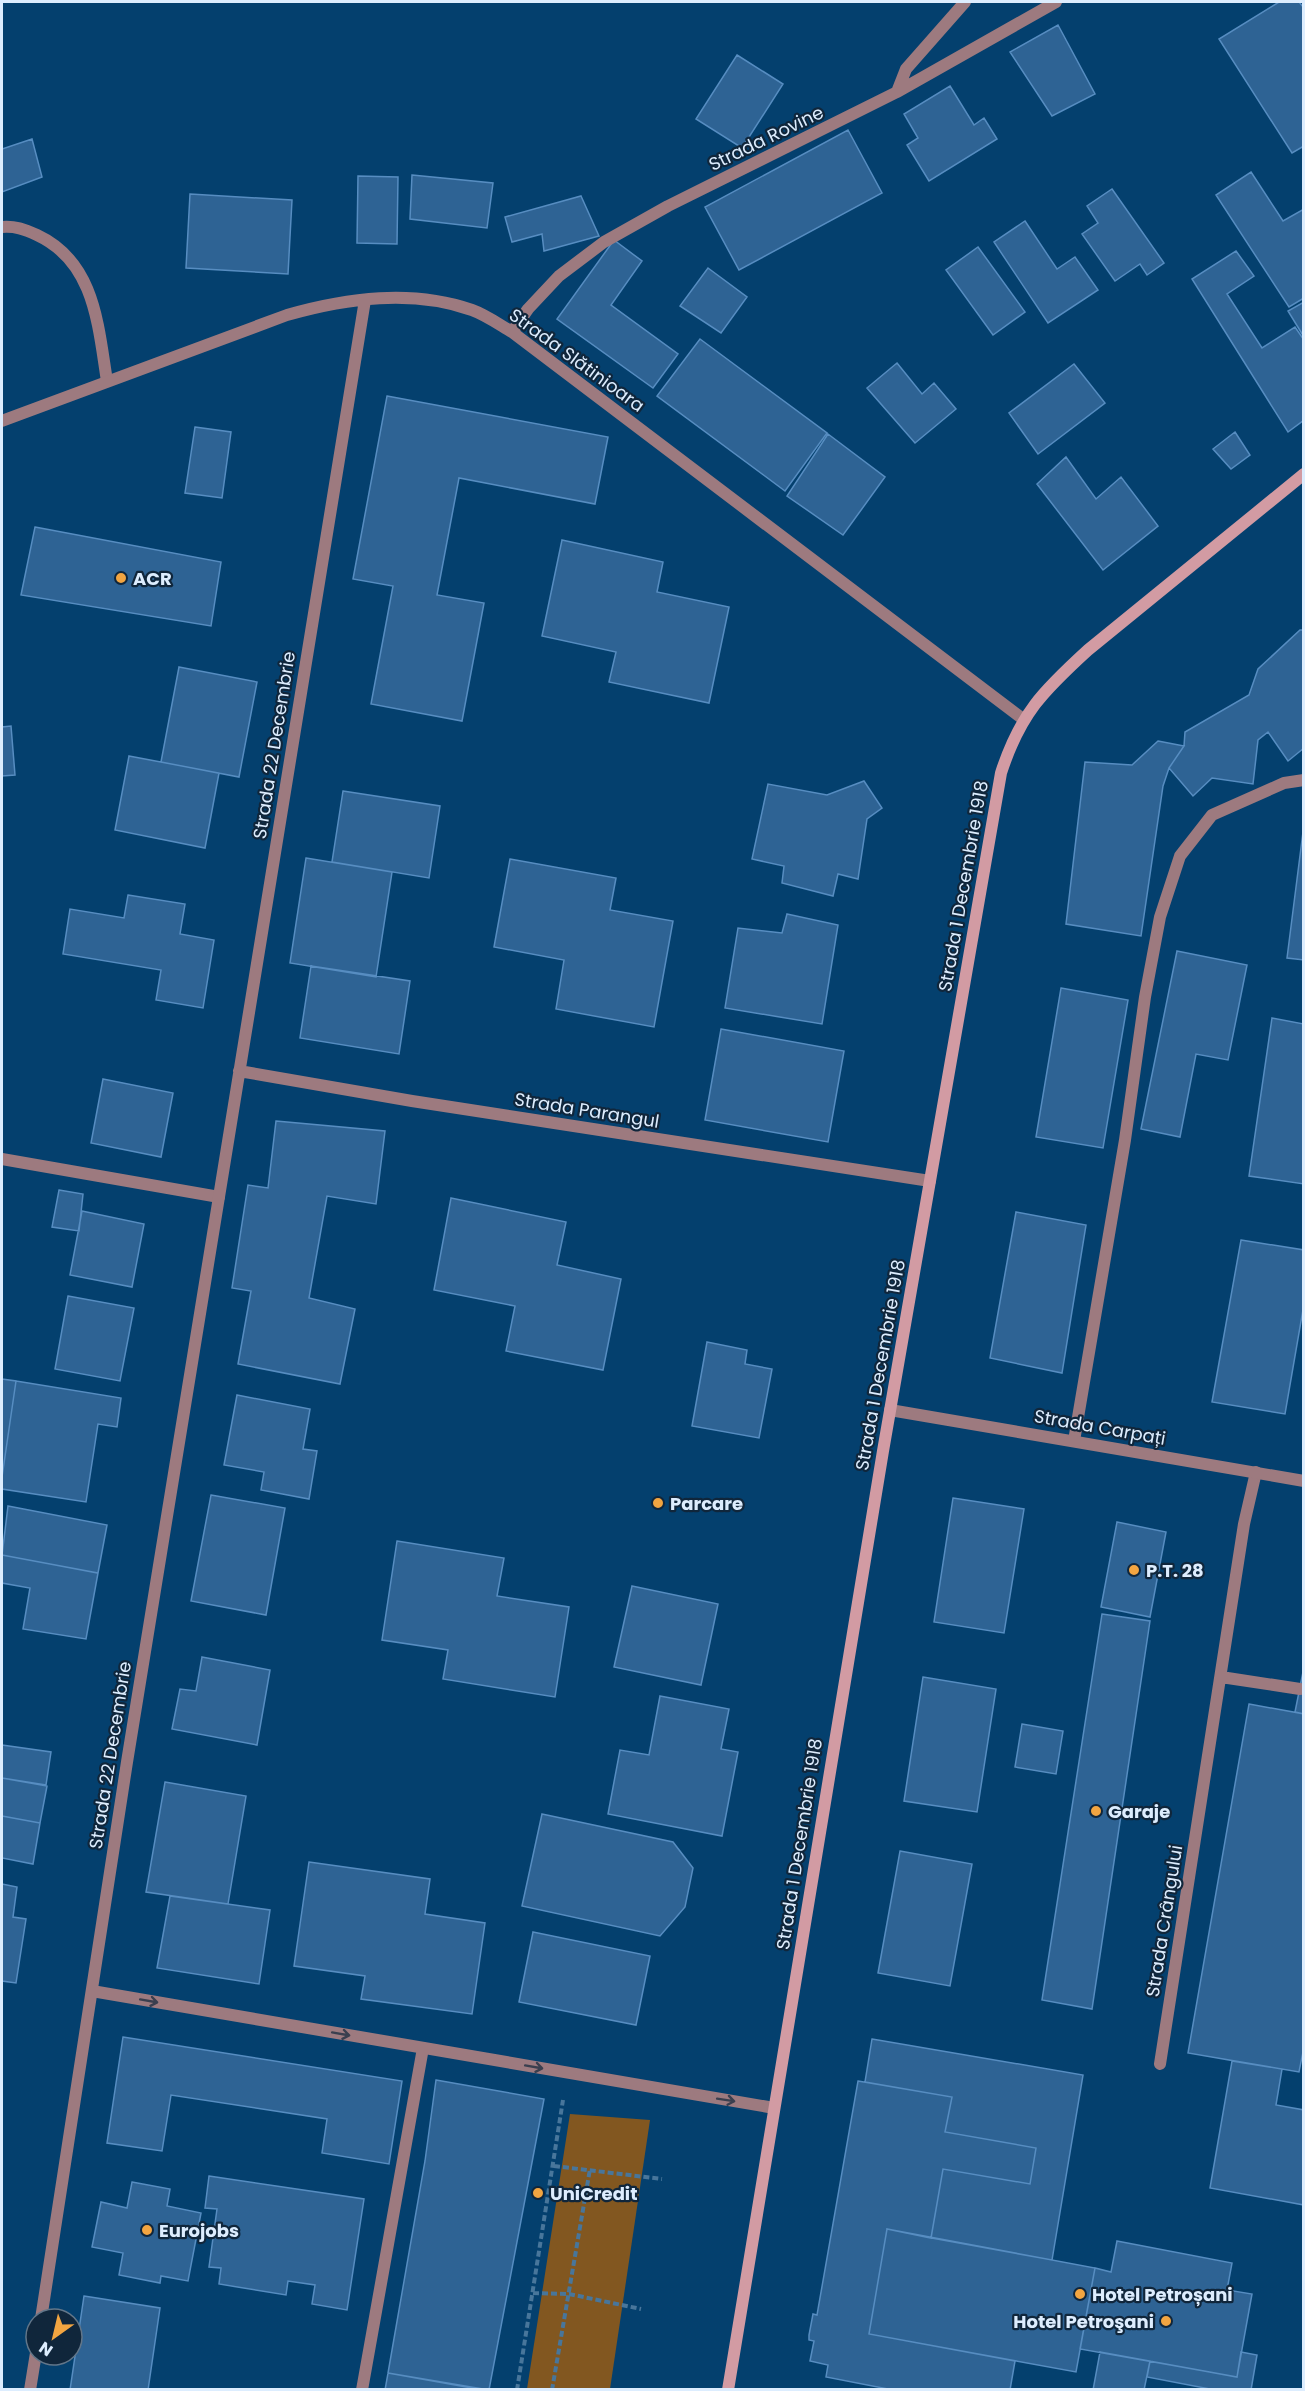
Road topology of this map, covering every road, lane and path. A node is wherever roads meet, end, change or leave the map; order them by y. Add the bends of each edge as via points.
1 (965, 2) edge
2 (1056, 2) edge
3 (897, 92) junction
4 (2, 226) edge
5 (365, 300) junction
6 (513, 332) junction
7 (108, 381) junction
8 (2, 421) edge
9 (1304, 474) edge
10 (1023, 719) junction
11 (1304, 780) edge
12 (239, 1071) junction
13 (2, 1159) edge
14 (930, 1181) junction
15 (219, 1197) junction
16 (890, 1410) junction
17 (1074, 1441) junction
18 (1256, 1472) junction
19 (1304, 1481) edge
20 (1221, 1677) junction
21 (1300, 1689) dead end
22 (92, 1991) junction
23 (423, 2048) junction
24 (1160, 2064) dead end
25 (563, 2097) dead end
26 (774, 2108) junction
27 (554, 2166) junction
28 (590, 2169) junction
29 (662, 2179) dead end
30 (533, 2293) junction
31 (569, 2294) junction
32 (43, 2307) edge
33 (641, 2309) dead end
34 (34, 2367) edge
35 (30, 2390) edge
36 (362, 2390) edge
37 (517, 2390) edge
38 (552, 2390) edge
39 (728, 2390) edge

1 - 3 street via 906,69
2 - 3 street, Strada Rovine
3 - 6 street, Strada Rovine via 604,242 559,276 528,309
4 - 7 street via 17,226 47,240 70,257 85,281
5 - 6 street, Strada Slătinioara via 440,300 475,311
5 - 7 street, Strada Slătinioara via 323,305 287,315
5 - 12 street, Strada 22 Decembrie
6 - 10 street, Strada Slătinioara
7 - 8 street, Strada Slătinioara
9 - 10 main road, Strada 1 Decembrie 1918 via 1088,650 1042,694
10 - 14 main road, Strada 1 Decembrie 1918 via 1001,773
11 - 17 street via 1284,783 1212,815 1180,856 1160,917 1145,997 1118,1185
12 - 14 street, Strada Parangul
12 - 15 street, Strada 22 Decembrie
13 - 15 street
14 - 16 main road, Strada 1 Decembrie 1918
15 - 22 street, Strada 22 Decembrie
16 - 17 street, Strada Carpați
16 - 26 main road, Strada 1 Decembrie 1918
17 - 18 street, Strada Carpați
18 - 19 street, Strada Carpați
18 - 20 street, Strada Crângului via 1244,1524
20 - 21 street
20 - 24 street, Strada Crângului
22 -> 23 street
22 - 32 street, Strada 22 Decembrie
23 -> 26 street
23 - 36 street
25 - 27 path
26 - 39 main road, Strada 1 Decembrie 1918
27 - 28 path
27 - 30 path
28 - 29 path
28 - 31 path
30 - 31 path
30 - 37 path
31 - 33 path
31 - 38 path
34 - 35 street

